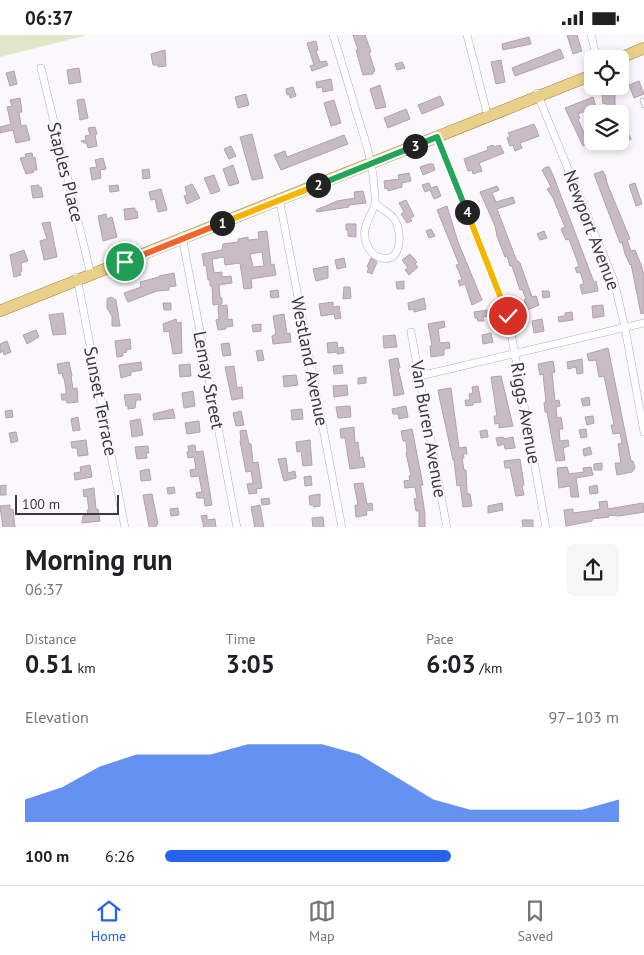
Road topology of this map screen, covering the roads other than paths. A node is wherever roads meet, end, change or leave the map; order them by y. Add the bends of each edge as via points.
1 (333, 35) edge
2 (467, 35) edge
3 (592, 35) edge
4 (596, 50) edge
5 (644, 52) edge
6 (629, 56) edge
7 (629, 60) edge
8 (41, 69) dead end
9 (584, 73) edge
10 (584, 78) edge
11 (538, 94) junction
12 (642, 100) dead end
13 (644, 105) edge
14 (487, 114) junction
15 (436, 134) junction
16 (371, 160) junction
17 (279, 197) junction
18 (375, 203) junction
19 (182, 236) junction
20 (90, 272) junction
21 (77, 278) junction
22 (0, 305) edge
23 (0, 311) edge
24 (644, 323) edge
25 (625, 328) junction
26 (411, 331) dead end
27 (515, 353) junction
28 (420, 376) junction
29 (644, 432) edge
30 (125, 527) edge
31 (236, 527) edge
32 (342, 527) edge
33 (447, 527) edge
34 (546, 527) edge

1 - 16 street
2 - 14 street
3 - 4 street
5 - 6 main road
5 - 7 main road
8 - 20 street, Staples Place
9 - 11 main road
10 - 11 main road
11 - 14 main road
11 - 25 street, Newport Avenue via 614,281
12 - 13 lane
14 - 15 main road
15 - 16 main road
15 - 27 street, Riggs Avenue via 508,316
16 - 17 main road
16 - 18 street
17 - 19 main road
17 - 32 street, Westland Avenue
18 - 18 street via 364,237 372,253 386,257 397,251 400,233 394,218
19 - 20 main road
19 - 31 street, Lemay Street
20 - 21 main road
21 - 22 main road
21 - 23 main road
21 - 30 street, Sunset Terrace
24 - 25 street
25 - 27 street
25 - 29 street, Newport Avenue
26 - 28 street, Van Buren Avenue
27 - 28 street
27 - 34 street, Riggs Avenue
28 - 33 street, Van Buren Avenue

